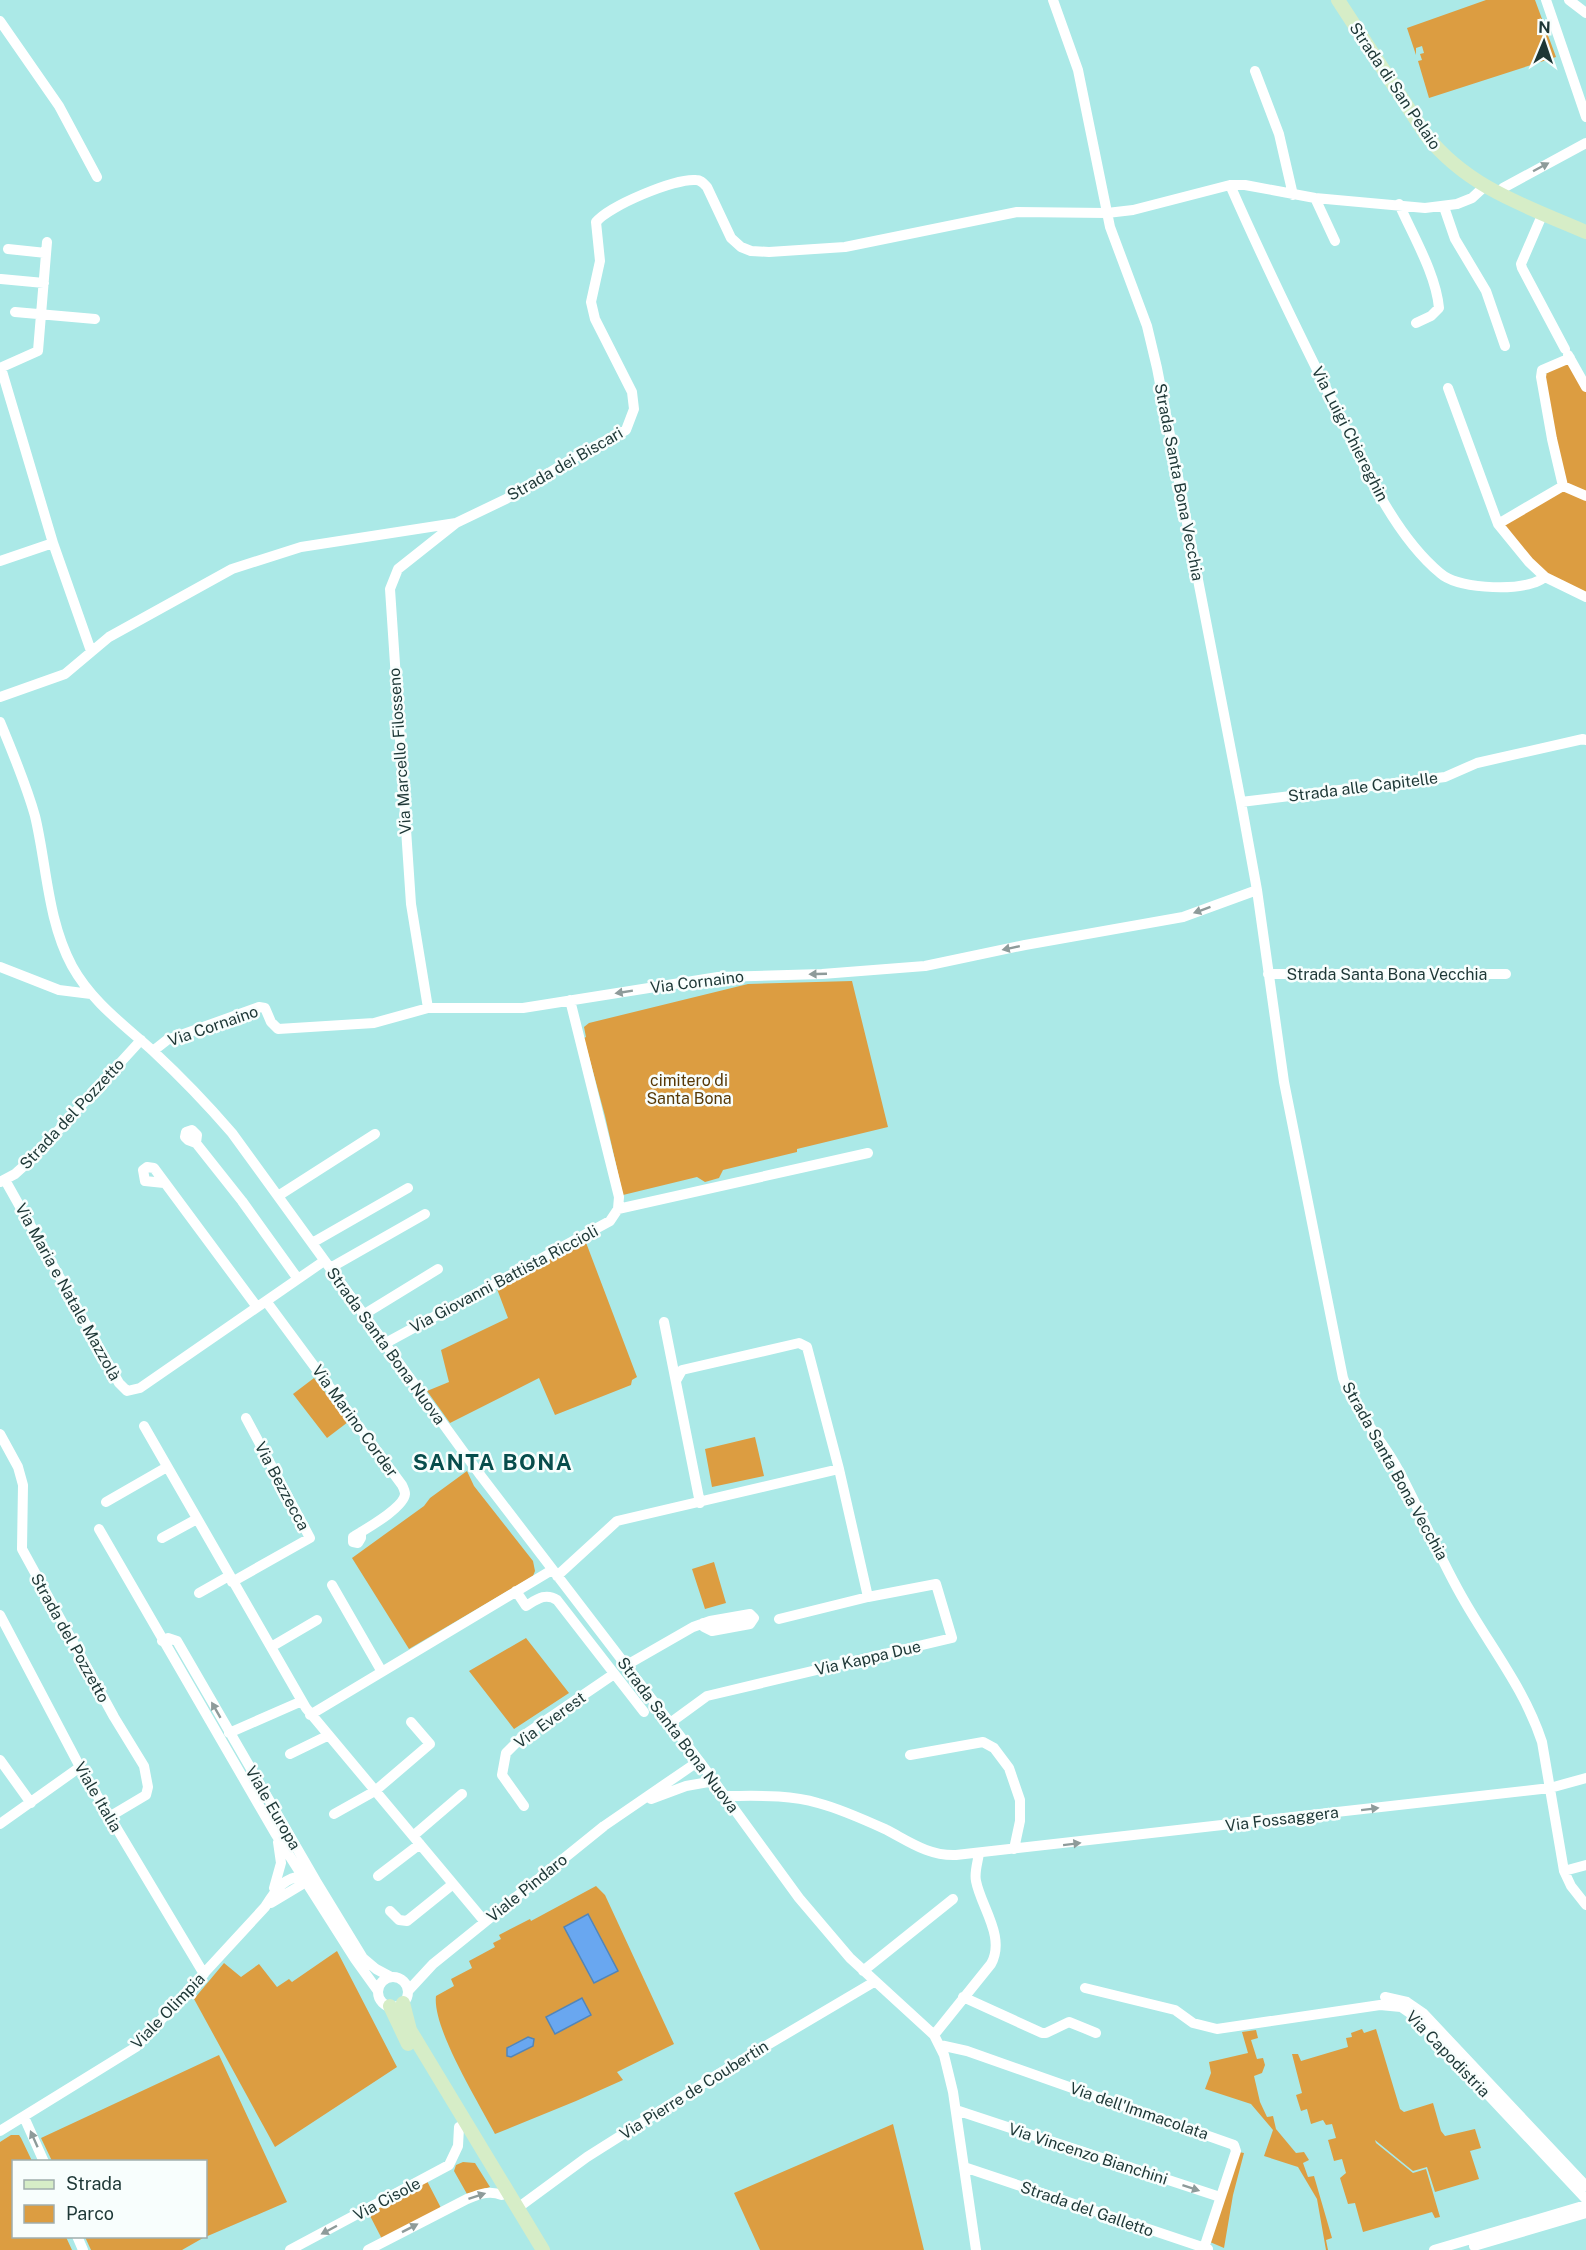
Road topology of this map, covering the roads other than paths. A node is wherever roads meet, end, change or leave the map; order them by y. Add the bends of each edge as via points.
1 (1053, 0) edge
2 (1338, 0) edge
3 (1546, 0) edge
4 (1569, 0) edge
5 (1586, 13) edge
6 (0, 21) edge
7 (1255, 71) dead end
8 (1586, 117) edge
9 (1586, 143) edge
10 (97, 177) dead end
11 (1230, 185) junction
12 (1485, 186) junction
13 (1498, 194) junction
14 (1293, 195) junction
15 (1315, 198) junction
16 (1399, 204) junction
17 (1444, 207) junction
18 (1107, 213) junction
19 (1543, 213) junction
20 (1586, 232) edge
21 (1335, 241) dead end
22 (8, 249) dead end
23 (1, 279) edge
24 (44, 283) junction
25 (15, 312) dead end
26 (41, 314) junction
27 (95, 319) dead end
28 (1416, 323) dead end
29 (1505, 346) dead end
30 (1568, 354) junction
31 (1, 368) edge
32 (1586, 387) edge
33 (1448, 388) dead end
34 (1563, 486) junction
35 (1586, 496) edge
36 (456, 523) junction
37 (1498, 524) junction
38 (53, 543) junction
39 (0, 561) edge
40 (1545, 577) junction
41 (1586, 597) edge
42 (92, 651) junction
43 (0, 697) edge
44 (0, 722) edge
45 (1586, 740) edge
46 (1241, 802) junction
47 (1257, 890) junction
48 (0, 967) edge
49 (1268, 974) junction
50 (1506, 974) dead end
51 (91, 994) junction
52 (570, 1000) junction
53 (428, 1008) junction
54 (141, 1040) junction
55 (153, 1051) junction
56 (375, 1134) dead end
57 (196, 1143) dead end
58 (868, 1153) dead end
59 (2, 1181) edge
60 (164, 1183) dead end
61 (408, 1188) dead end
62 (278, 1196) junction
63 (618, 1209) junction
64 (425, 1214) dead end
65 (312, 1243) junction
66 (327, 1265) junction
67 (438, 1269) dead end
68 (298, 1279) junction
69 (262, 1304) junction
70 (363, 1315) junction
71 (664, 1322) dead end
72 (384, 1344) junction
73 (677, 1379) junction
74 (246, 1418) dead end
75 (144, 1426) dead end
76 (0, 1434) edge
77 (167, 1467) junction
78 (839, 1470) junction
79 (106, 1502) dead end
80 (700, 1503) junction
81 (197, 1519) junction
82 (99, 1529) dead end
83 (361, 1532) dead end
84 (162, 1538) dead end
85 (555, 1573) junction
86 (231, 1579) junction
87 (332, 1585) dead end
88 (516, 1592) junction
89 (199, 1593) dead end
90 (868, 1597) junction
91 (0, 1615) edge
92 (778, 1619) dead end
93 (317, 1620) dead end
94 (703, 1623) dead end
95 (162, 1641) junction
96 (271, 1647) junction
97 (625, 1666) junction
98 (382, 1672) junction
99 (614, 1674) junction
100 (302, 1701) junction
101 (644, 1712) dead end
102 (310, 1715) junction
103 (411, 1722) dead end
104 (670, 1723) junction
105 (229, 1733) junction
106 (327, 1736) junction
107 (685, 1742) junction
108 (291, 1754) dead end
109 (910, 1755) dead end
110 (0, 1760) edge
111 (702, 1765) junction
112 (80, 1767) junction
113 (680, 1774) junction
114 (1586, 1778) edge
115 (714, 1781) junction
116 (1550, 1788) junction
117 (375, 1791) junction
118 (462, 1794) dead end
119 (660, 1794) junction
120 (725, 1796) junction
121 (31, 1803) junction
122 (524, 1806) dead end
123 (629, 1808) junction
124 (334, 1814) dead end
125 (109, 1817) junction
126 (0, 1824) edge
127 (275, 1833) junction
128 (416, 1840) junction
129 (1014, 1849) junction
130 (979, 1853) junction
131 (1586, 1865) edge
132 (1564, 1871) junction
133 (378, 1876) dead end
134 (308, 1877) junction
135 (453, 1884) junction
136 (281, 1896) junction
137 (952, 1899) dead end
138 (321, 1904) junction
139 (1586, 1905) edge
140 (265, 1907) junction
141 (390, 1911) dead end
142 (485, 1922) junction
143 (427, 1969) junction
144 (863, 1971) junction
145 (204, 1974) junction
146 (395, 1978) junction
147 (874, 1982) junction
148 (1085, 1988) dead end
149 (378, 1991) junction
150 (963, 1997) junction
151 (400, 2000) junction
152 (1198, 2025) junction
153 (1096, 2033) dead end
154 (937, 2040) junction
155 (956, 2110) junction
156 (24, 2117) junction
157 (459, 2127) junction
158 (0, 2131) edge
159 (43, 2160) edge
160 (964, 2167) junction
161 (1574, 2186) junction
162 (1586, 2186) edge
163 (502, 2195) junction
164 (1220, 2198) junction
165 (1586, 2199) edge
166 (1586, 2205) edge
167 (519, 2207) junction
168 (1580, 2214) edge
169 (1472, 2245) edge
170 (1207, 2249) edge
171 (290, 2250) edge
172 (368, 2250) edge
173 (535, 2250) edge
174 (543, 2250) edge
175 (976, 2250) edge
176 (1434, 2250) edge
177 (1460, 2250) edge

1 - 18 street, Strada Santa Bona Vecchia via 1077,70
2 - 12 main road, Strada di San Pelaio via 1426,135 1449,162
3 - 8 street
4 - 5 street
6 - 10 street via 59,106
7 - 14 street via 1279,134
13 -> 9 street
11 - 14 street, Strada dei Biscari
11 - 18 street, Strada dei Biscari
11 - 40 street, Via Luigi Chiereghin via 1268,271 1376,488 1410,540 1441,575 1467,584 1498,587 1534,583
12 - 13 main road, Strada di San Pelaio
12 - 17 street, Strada dei Biscari via 1472,198
13 - 19 main road, Strada di San Pelaio
14 - 15 street, Strada dei Biscari
15 - 16 street, Strada dei Biscari
15 - 21 street
16 - 17 street, Strada dei Biscari
16 - 28 street via 1438,300 1439,308
17 - 29 street via 1455,239 1486,291
18 - 36 street, Strada dei Biscari via 1017,212 845,247 769,252 751,251 731,238 701,181 693,179 646,192 596,222 600,261 591,302 595,319 632,392 634,409 628,426 506,499
18 - 46 street, Strada Santa Bona Vecchia via 1148,326
19 - 20 main road, Strada di San Pelaio
19 - 30 street via 1521,264
22 - 24 street via 47,247
23 - 24 street
24 - 26 street
25 - 26 street
26 - 27 street
26 - 31 street via 38,351
30 - 32 street
30 - 34 street via 1542,370 1541,377
31 - 38 street
33 - 37 street
34 - 35 street
34 - 37 street
36 - 42 street, Strada dei Biscari via 301,547 232,569 109,637
36 - 53 street, Via Marcello Filosseno via 398,569 390,589 411,904
37 - 40 street
38 - 39 street
38 - 42 street
40 - 41 street
42 - 43 street, Strada dei Biscari via 64,674
44 - 51 street, Strada Santa Bona Nuova via 33,809 57,930 73,968
45 - 46 street, Strada alle Capitelle via 1556,743 1477,763 1445,777
46 - 47 street, Strada Santa Bona Vecchia
47 - 49 street, Strada Santa Bona Vecchia
47 -> 52 street, Via Cornaino via 1184,917 926,966 718,976
48 - 51 street via 59,990
49 - 50 street, Strada Santa Bona Vecchia
49 - 116 street, Strada Santa Bona Vecchia via 1284,1082 1346,1385 1394,1462 1465,1601 1511,1674 1538,1728
51 - 54 street, Strada Santa Bona Nuova
52 - 53 street, Via Cornaino via 523,1008
52 - 63 street via 619,1197
53 - 55 street, Via Cornaino via 374,1023 279,1029 266,1008 259,1007 167,1040
54 - 55 street, Strada Santa Bona Nuova
54 - 59 street, Strada del Pozzetto via 35,1156
55 - 62 street, Strada Santa Bona Nuova via 209,1106
56 - 62 street
57 - 68 street
58 - 63 street, Via Giovanni Battista Riccioli
59 - 69 street, Via Maria e Natale Mazzolà via 118,1383 127,1391 140,1388
60 - 69 street
61 - 65 street
62 - 65 street, Strada Santa Bona Nuova
63 - 72 street, Via Giovanni Battista Riccioli via 610,1221
64 - 66 street, Via Maria e Natale Mazzolà
65 - 66 street, Strada Santa Bona Nuova
66 - 68 street, Via Maria e Natale Mazzolà
66 - 70 street, Strada Santa Bona Nuova
67 - 70 street
68 - 69 street, Via Maria e Natale Mazzolà
69 - 83 street, Via Marino Corder via 402,1485 403,1499
70 - 72 street, Strada Santa Bona Nuova
71 - 73 street
72 - 85 street, Strada Santa Bona Nuova
73 - 78 street via 682,1370 799,1343 807,1347
73 - 80 street
74 - 86 street, Via Bezzecca via 310,1538
75 - 77 street
76 - 125 street, Strada del Pozzetto via 23,1485 22,1549 146,1774 146,1795
77 - 79 street
77 - 81 street
78 - 80 street
78 - 90 street
80 - 85 street via 617,1521
81 - 84 street
81 - 86 street
82 - 95 street, Viale Europa
85 - 88 street
85 - 97 street, Strada Santa Bona Nuova
86 - 89 street, Via Bezzecca
86 - 96 street
87 - 98 street
88 - 98 street
88 - 99 street via 526,1606 540,1597 557,1600
90 - 92 street
90 - 104 street, Via Kappa Due via 936,1584 952,1638 707,1696
91 - 112 street, Viale Italia
93 - 96 street
94 - 97 street
105 -> 95 street, Viale Europa via 177,1641
95 - 127 street, Viale Europa
96 - 100 street
97 - 104 street, Strada Santa Bona Nuova
98 - 102 street
99 - 101 street
99 - 122 street, Via Everest via 523,1736 506,1753 502,1775
100 - 102 street
100 - 105 street
102 - 106 street
103 - 117 street via 430,1744
104 - 107 street, Strada Santa Bona Nuova
105 - 134 street, Viale Europa
106 - 108 street
106 - 117 street
107 - 111 street, Strada Santa Bona Nuova
107 - 113 street via 686,1758
109 - 129 street via 983,1742 994,1748 1009,1768 1020,1800
110 - 121 street
111 - 113 street, Viale Pindaro
111 - 115 street, Strada Santa Bona Nuova
111 - 119 street, Viale Pindaro
112 - 121 street
112 - 125 street, Viale Italia
113 - 123 street, Viale Pindaro
114 - 116 street, Via Fossaggera
115 - 119 street, Viale Pindaro
115 - 120 street, Strada Santa Bona Nuova
129 -> 116 street, Via Fossaggera
116 - 132 street, Strada Santa Bona Vecchia
117 - 124 street
117 - 128 street
118 - 128 street
119 - 123 street, Viale Pindaro
120 - 130 street, Via Fossaggera via 806,1800 868,1821 933,1853
120 - 144 street, Strada Santa Bona Nuova via 799,1898
121 - 126 street
123 - 142 street, Viale Pindaro
125 - 145 street, Viale Italia
127 - 134 street, Viale Europa
127 - 140 street via 281,1863
128 - 133 street
128 - 135 street
129 - 130 street, Via Fossaggera
130 - 150 street via 976,1879 992,1928 995,1954
131 - 132 street
132 - 139 street, Strada Santa Bona Vecchia
134 - 136 street
134 - 138 street, Viale Europa
134 - 140 street, Viale Olimpia via 294,1877 281,1884
134 - 146 street, Viale Europa via 365,1960
135 - 141 street via 407,1921 399,1920
135 - 142 street
136 - 138 street via 304,1894
136 - 140 street
137 - 144 street
138 - 149 street, Viale Europa
140 - 145 street, Viale Olimpia
142 - 143 street, Viale Pindaro
143 - 146 street, Viale Pindaro
143 - 151 street, Viale Pindaro
144 - 147 street, Strada Santa Bona Nuova
145 - 156 street, Viale Olimpia via 136,2047
146 - 149 street via 382,1982
146 - 151 street, Viale Europa via 404,1982
147 - 154 street, Strada Santa Bona Nuova
147 - 167 street, Via Pierre de Coubertin via 587,2157
148 - 152 street, Via Capodistria via 1175,2010
149 - 151 street, Viale Europa via 380,1999
150 - 153 street via 1042,2033 1069,2022
150 - 154 street
151 - 157 main road, Viale Europa via 401,2032
151 - 167 main road, Viale Europa via 410,2030
152 - 161 street, Via Capodistria via 1216,2029 1380,2005 1401,2007 1414,2016
152 - 162 street, Via Capodistria via 1380,1998 1407,2002 1423,2013
154 - 155 street
154 - 164 street, Via dell'Immacolata via 1231,2142 1236,2151
155 - 160 street
155 -> 164 street, Via Vincenzo Bianchini
156 - 158 street, Viale Olimpia
159 -> 156 street
157 - 163 main road, Viale Europa
157 -> 171 street, Via Cisole via 458,2146 449,2165
160 - 170 street, Strada del Galletto
160 - 175 street
161 - 165 street, Via Capodistria
161 - 168 street
172 -> 163 street via 481,2193
163 - 173 main road, Viale Europa
164 - 170 street, Via dell'Immacolata
166 - 168 street
167 - 174 main road, Viale Europa
168 - 169 street
169 - 176 street
169 - 177 street

